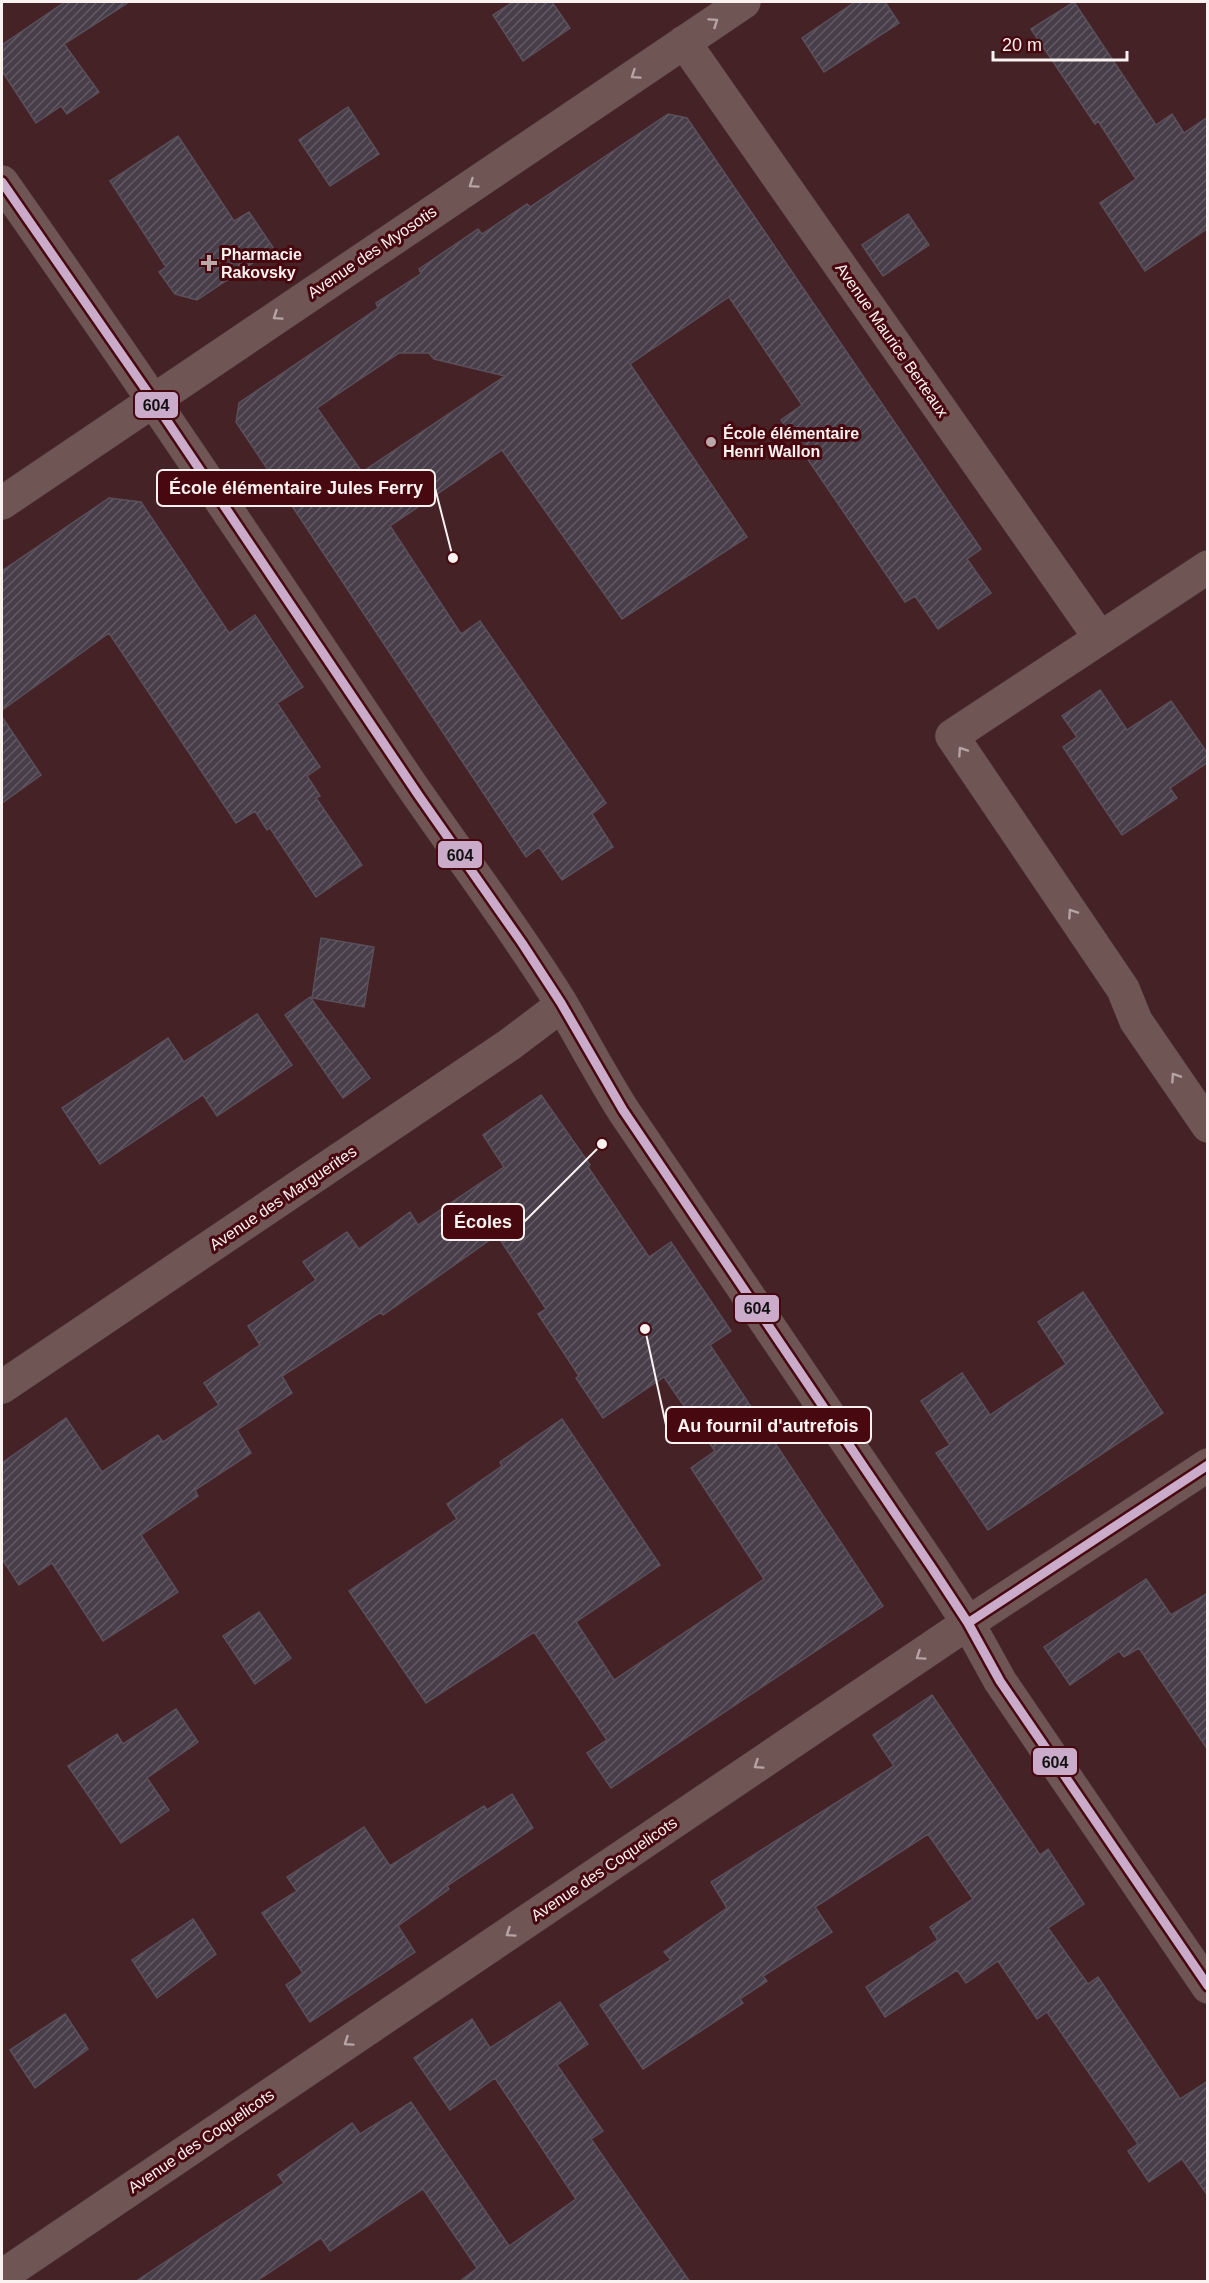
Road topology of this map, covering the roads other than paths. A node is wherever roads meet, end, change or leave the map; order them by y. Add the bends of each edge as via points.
1 (744, 2) edge
2 (684, 42) junction
3 (2, 182) edge
4 (154, 400) junction
5 (2, 503) edge
6 (1208, 567) edge
7 (1100, 638) junction
8 (562, 1005) junction
9 (1208, 1126) edge
10 (2, 1387) edge
11 (1208, 1465) edge
12 (968, 1623) junction
13 (1208, 1987) edge
14 (2, 2276) edge

2 -> 1 street, Avenue des Myosotis
2 -> 4 street, Avenue des Myosotis
2 - 7 street, Avenue Maurice Berteaux
3 - 4 street
4 - 5 street, Avenue des Myosotis
4 - 8 street
6 - 7 street
9 -> 7 street via 1136,1021 1123,989 952,736
8 - 10 street, Avenue des Marguerites via 509,1045
8 - 12 street via 623,1110
11 - 12 street, Avenue des Coquelicots
12 - 13 street via 1000,1681
12 -> 14 street, Avenue des Coquelicots

